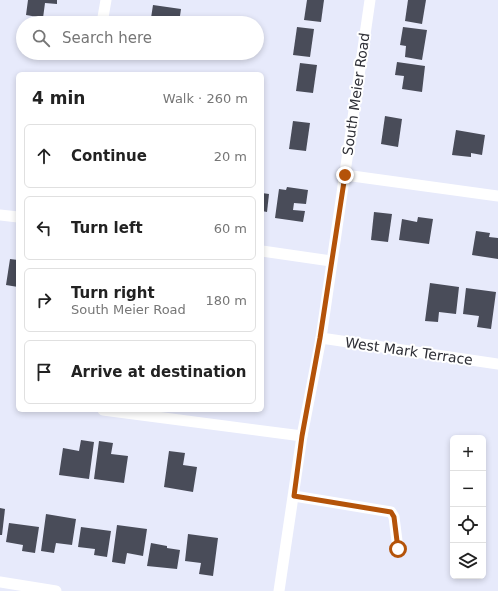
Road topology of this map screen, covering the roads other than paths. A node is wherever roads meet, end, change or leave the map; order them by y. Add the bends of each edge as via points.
1 (106, 0) edge
2 (370, 0) edge
3 (103, 16) edge
4 (345, 175) junction
5 (498, 196) edge
6 (0, 215) edge
7 (16, 217) edge
8 (264, 251) edge
9 (331, 261) junction
10 (320, 338) junction
11 (498, 364) edge
12 (118, 412) edge
13 (302, 436) junction
14 (294, 496) junction
15 (398, 549) dead end
16 (0, 582) edge
17 (56, 591) edge
18 (279, 591) edge

1 - 3 street
2 - 4 street, South Meier Road
4 - 5 street
4 - 9 street, South Meier Road
6 - 7 street
8 - 9 street
9 - 10 street, South Meier Road
10 - 11 street, West Mark Terrace
10 - 13 street, South Meier Road
12 - 13 street
13 - 14 street, South Meier Road
14 - 15 street via 391,512 394,517
14 - 18 street, South Meier Road
16 - 17 street

